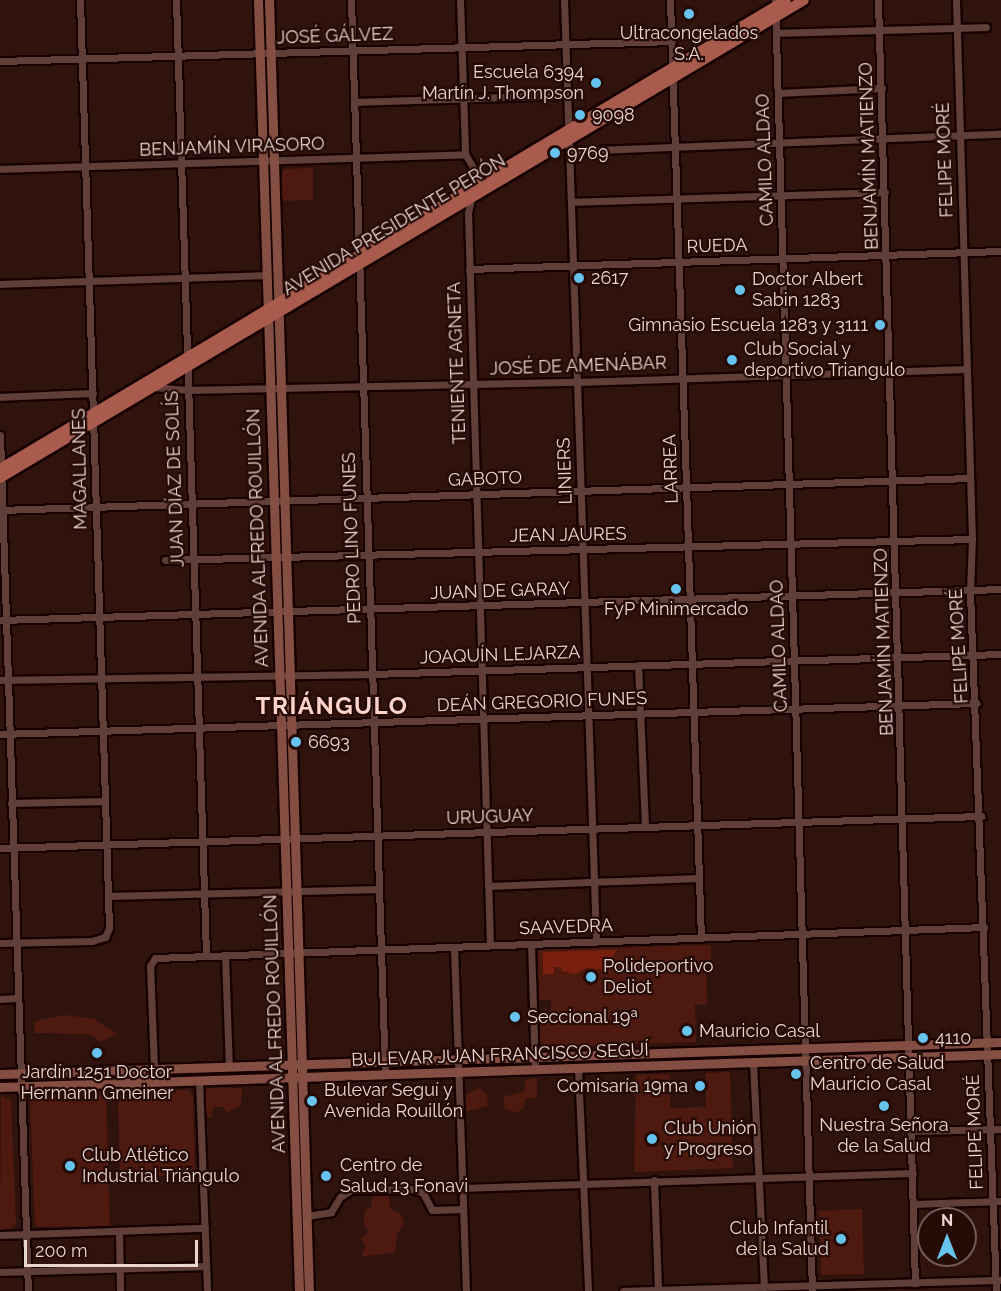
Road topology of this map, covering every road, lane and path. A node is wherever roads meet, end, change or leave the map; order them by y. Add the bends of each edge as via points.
1 (80, 0) edge
2 (176, 0) edge
3 (258, 0) edge
4 (269, 0) edge
5 (351, 0) edge
6 (460, 0) edge
7 (564, 0) edge
8 (670, 0) edge
9 (786, 0) edge
10 (804, 0) edge
11 (878, 0) edge
12 (956, 0) edge
13 (775, 8) edge
14 (986, 27) dead end
15 (957, 28) junction
16 (879, 30) junction
17 (776, 33) junction
18 (672, 41) junction
19 (565, 44) junction
20 (461, 47) junction
21 (352, 50) junction
22 (266, 53) junction
23 (177, 56) junction
24 (82, 59) junction
25 (0, 61) edge
26 (673, 73) junction
27 (882, 88) junction
28 (778, 93) junction
29 (567, 95) junction
30 (463, 99) junction
31 (354, 102) junction
32 (1001, 134) edge
33 (957, 138) junction
34 (569, 140) junction
35 (884, 141) junction
36 (779, 144) junction
37 (676, 147) junction
38 (465, 154) junction
39 (356, 158) junction
40 (268, 160) junction
41 (180, 163) junction
42 (86, 166) junction
43 (0, 169) edge
44 (475, 186) junction
45 (885, 192) junction
46 (781, 196) junction
47 (471, 199) junction
48 (678, 199) junction
49 (572, 202) junction
50 (1001, 251) edge
51 (963, 252) junction
52 (888, 255) junction
53 (783, 258) junction
54 (358, 261) junction
55 (680, 262) junction
56 (574, 266) junction
57 (469, 269) junction
58 (266, 275) junction
59 (184, 278) junction
60 (89, 281) junction
61 (0, 284) edge
62 (272, 312) junction
63 (186, 363) junction
64 (967, 369) junction
65 (891, 371) junction
66 (786, 375) junction
67 (683, 378) junction
68 (578, 382) junction
69 (473, 384) junction
70 (154, 387) junction
71 (362, 387) junction
72 (275, 388) junction
73 (187, 390) junction
74 (93, 393) junction
75 (0, 397) edge
76 (94, 418) junction
77 (0, 435) edge
78 (1, 473) edge
79 (970, 478) junction
80 (894, 480) junction
81 (789, 484) junction
82 (687, 487) junction
83 (581, 491) junction
84 (476, 495) junction
85 (366, 499) junction
86 (279, 502) junction
87 (191, 504) junction
88 (95, 507) junction
89 (1, 510) edge
90 (972, 539) junction
91 (896, 541) junction
92 (791, 544) junction
93 (688, 546) junction
94 (583, 549) junction
95 (478, 552) junction
96 (368, 555) junction
97 (280, 557) junction
98 (193, 559) junction
99 (165, 560) dead end
100 (1001, 589) edge
101 (970, 592) junction
102 (898, 594) junction
103 (792, 597) junction
104 (690, 601) junction
105 (584, 604) junction
106 (479, 607) junction
107 (370, 611) junction
108 (282, 613) junction
109 (195, 615) junction
110 (98, 618) junction
111 (3, 620) edge
112 (975, 654) junction
113 (1001, 654) edge
114 (899, 657) junction
115 (794, 660) junction
116 (692, 663) junction
117 (638, 665) junction
118 (587, 667) junction
119 (482, 670) junction
120 (372, 674) junction
121 (285, 676) junction
122 (197, 677) junction
123 (101, 679) junction
124 (4, 680) edge
125 (977, 703) junction
126 (901, 705) junction
127 (795, 709) junction
128 (694, 712) junction
129 (640, 714) junction
130 (589, 715) junction
131 (483, 718) junction
132 (373, 722) junction
133 (286, 725) junction
134 (198, 728) junction
135 (102, 730) junction
136 (0, 734) edge
137 (9, 734) junction
138 (105, 801) junction
139 (11, 803) junction
140 (981, 816) junction
141 (904, 819) junction
142 (799, 822) junction
143 (698, 826) junction
144 (645, 827) junction
145 (592, 829) junction
146 (486, 832) junction
147 (377, 835) junction
148 (290, 838) junction
149 (202, 841) junction
150 (106, 844) junction
151 (13, 847) junction
152 (0, 848) edge
153 (699, 878) junction
154 (594, 882) junction
155 (488, 886) junction
156 (379, 890) junction
157 (292, 892) junction
158 (204, 894) junction
159 (108, 896) junction
160 (984, 927) junction
161 (908, 930) junction
162 (802, 934) junction
163 (701, 938) junction
164 (596, 941) junction
165 (15, 942) junction
166 (0, 943) edge
167 (531, 944) junction
168 (490, 945) junction
169 (454, 947) junction
170 (381, 949) junction
171 (294, 953) junction
172 (225, 955) junction
173 (206, 956) junction
174 (17, 998) junction
175 (0, 999) edge
176 (1001, 1042) edge
177 (987, 1043) junction
178 (911, 1045) junction
179 (805, 1048) junction
180 (988, 1054) junction
181 (1001, 1054) edge
182 (535, 1057) junction
183 (911, 1057) junction
184 (458, 1060) junction
185 (385, 1062) junction
186 (806, 1062) junction
187 (753, 1063) junction
188 (298, 1065) junction
189 (229, 1067) junction
190 (154, 1069) junction
191 (578, 1069) junction
192 (535, 1070) junction
193 (458, 1072) junction
194 (0, 1074) edge
195 (19, 1074) junction
196 (385, 1075) junction
197 (299, 1077) junction
198 (199, 1081) junction
199 (20, 1086) junction
200 (0, 1087) edge
201 (990, 1129) junction
202 (1001, 1129) edge
203 (912, 1131) junction
204 (913, 1173) junction
205 (809, 1175) junction
206 (759, 1177) junction
207 (654, 1180) junction
208 (583, 1183) junction
209 (462, 1188) junction
210 (997, 1202) edge
211 (914, 1204) junction
212 (463, 1209) junction
213 (307, 1216) junction
214 (205, 1228) junction
215 (118, 1231) junction
216 (0, 1234) edge
217 (26, 1234) junction
218 (206, 1266) junction
219 (120, 1269) junction
220 (0, 1272) edge
221 (27, 1272) junction
222 (998, 1281) edge
223 (915, 1283) junction
224 (764, 1287) junction
225 (812, 1288) edge
226 (28, 1291) edge
227 (120, 1291) edge
228 (207, 1291) edge
229 (299, 1291) edge
230 (309, 1291) edge
231 (466, 1291) edge
232 (588, 1291) edge
233 (623, 1291) edge
234 (658, 1291) edge
235 (996, 1291) edge

1 - 24 street, MAGALLANES
2 - 23 street, JUAN DÍAZ DE SOLÍS
3 - 22 main road, AVENIDA ALFREDO ROUILLÓN
4 - 22 main road, AVENIDA ALFREDO ROUILLÓN
5 - 21 street, PEDRO LINO FUNES
6 - 20 street
7 - 19 street, LINIERS
8 - 18 street, LARREA
9 - 13 main road, AVENIDA PRESIDENTE PERÓN
10 - 13 main road, AVENIDA PRESIDENTE PERÓN
11 - 16 street, BENJAMÍN MATIENZO
12 - 15 street, FELIPE MORÉ
13 - 17 street, CAMILO ALDAO
13 - 26 main road, AVENIDA PRESIDENTE PERÓN
14 - 15 street
15 - 16 street
15 - 33 street, FELIPE MORÉ
16 - 17 street
16 - 27 street, BENJAMÍN MATIENZO
17 - 28 street, CAMILO ALDAO
18 - 19 street, JOSÉ GÁLVEZ
18 - 26 street, LARREA
19 - 20 street, JOSÉ GÁLVEZ
19 - 29 street, LINIERS
20 - 21 street, JOSÉ GÁLVEZ
20 - 30 street
21 - 22 street, JOSÉ GÁLVEZ
21 - 31 street, PEDRO LINO FUNES
22 - 23 street, JOSÉ GÁLVEZ
22 - 40 main road, AVENIDA ALFREDO ROUILLÓN
23 - 24 street, JOSÉ GÁLVEZ
23 - 41 street, JUAN DÍAZ DE SOLÍS
24 - 25 street, JOSÉ GÁLVEZ
24 - 42 street, MAGALLANES
26 - 34 main road, AVENIDA PRESIDENTE PERÓN
26 - 37 street, LARREA
27 - 28 street
27 - 35 street, BENJAMÍN MATIENZO
28 - 36 street, CAMILO ALDAO
29 - 30 street
29 - 34 street, LINIERS
30 - 31 street
30 - 38 street
31 - 39 street, PEDRO LINO FUNES
32 - 33 street
33 - 35 street
33 - 51 street, FELIPE MORÉ
34 - 37 street
34 - 44 main road, AVENIDA PRESIDENTE PERÓN
34 - 47 main road, AVENIDA PRESIDENTE PERÓN
34 - 49 street, LINIERS
35 - 36 street
35 - 45 street, BENJAMÍN MATIENZO
36 - 37 street
36 - 46 street, CAMILO ALDAO
37 - 48 street, LARREA
38 - 39 street, BENJAMÍN VIRASORO
38 - 44 street via 474,169
39 - 40 street, BENJAMÍN VIRASORO
39 - 54 street, PEDRO LINO FUNES
40 - 41 street, BENJAMÍN VIRASORO
40 - 58 main road, AVENIDA ALFREDO ROUILLÓN
40 - 62 main road, AVENIDA ALFREDO ROUILLÓN
41 - 42 street, BENJAMÍN VIRASORO
41 - 59 street, JUAN DÍAZ DE SOLÍS
42 - 43 street, BENJAMÍN VIRASORO
42 - 60 street, MAGALLANES
44 - 47 street, TENIENTE AGNETA
44 - 54 main road, AVENIDA PRESIDENTE PERÓN
45 - 46 street
45 - 52 street, BENJAMÍN MATIENZO
46 - 48 street
46 - 53 street, CAMILO ALDAO
47 - 54 main road, AVENIDA PRESIDENTE PERÓN
47 - 57 street, TENIENTE AGNETA
48 - 49 street
48 - 55 street, LARREA
49 - 56 street, LINIERS
50 - 51 street, RUEDA
51 - 52 street, RUEDA
51 - 64 street, FELIPE MORÉ
52 - 53 street, RUEDA
52 - 65 street, BENJAMÍN MATIENZO
53 - 55 street, RUEDA
53 - 66 street, CAMILO ALDAO
54 - 62 main road, AVENIDA PRESIDENTE PERÓN
54 - 71 street, PEDRO LINO FUNES
55 - 56 street, RUEDA
55 - 67 street, LARREA
56 - 57 street, RUEDA
56 - 68 street, LINIERS
57 - 69 street, TENIENTE AGNETA
58 - 59 street
58 - 62 main road, AVENIDA ALFREDO ROUILLÓN
59 - 60 street
59 - 63 street, JUAN DÍAZ DE SOLÍS
60 - 61 street
60 - 74 street, MAGALLANES
62 - 63 main road, AVENIDA PRESIDENTE PERÓN
62 - 72 main road, AVENIDA ALFREDO ROUILLÓN
63 - 70 main road, AVENIDA PRESIDENTE PERÓN
63 - 73 street, JUAN DÍAZ DE SOLÍS
63 - 76 main road, AVENIDA PRESIDENTE PERÓN
64 - 65 street, JOSÉ DE AMENÁBAR
64 - 79 street, FELIPE MORÉ
65 - 66 street, JOSÉ DE AMENÁBAR
65 - 80 street, BENJAMÍN MATIENZO
66 - 67 street, JOSÉ DE AMENÁBAR
66 - 81 street, CAMILO ALDAO
67 - 68 street, JOSÉ DE AMENÁBAR
67 - 82 street, LARREA
68 - 69 street, JOSÉ DE AMENÁBAR
68 - 83 street, LINIERS
69 - 71 street, JOSÉ DE AMENÁBAR
69 - 84 street, TENIENTE AGNETA
70 - 73 street, JOSÉ DE AMENÁBAR
70 - 76 main road, AVENIDA PRESIDENTE PERÓN
71 - 72 street, JOSÉ DE AMENÁBAR
71 - 85 street, PEDRO LINO FUNES
72 - 73 street, JOSÉ DE AMENÁBAR
72 - 86 main road, AVENIDA ALFREDO ROUILLÓN
73 - 87 street, JUAN DÍAZ DE SOLÍS
74 - 75 street
74 - 76 street, MAGALLANES
76 - 78 main road, AVENIDA PRESIDENTE PERÓN
76 - 88 street, MAGALLANES
77 - 78 street
78 - 89 street
79 - 80 street, GABOTO
79 - 90 street, FELIPE MORÉ
80 - 81 street, GABOTO
80 - 91 street, BENJAMÍN MATIENZO
81 - 82 street, GABOTO
81 - 92 street, CAMILO ALDAO
82 - 83 street, GABOTO
82 - 93 street, LARREA
83 - 84 street, GABOTO
83 - 94 street, LINIERS
84 - 85 street, GABOTO
84 - 95 street, TENIENTE AGNETA
85 - 86 street, GABOTO
85 - 96 street, PEDRO LINO FUNES
86 - 87 street, GABOTO
86 - 97 main road, AVENIDA ALFREDO ROUILLÓN
87 - 88 street, GABOTO
87 - 98 street, JUAN DÍAZ DE SOLÍS
88 - 89 street, GABOTO
88 - 110 street, MAGALLANES
89 - 111 street
90 - 91 street, JEAN JAURES
90 - 101 street, FELIPE MORÉ
91 - 92 street, JEAN JAURES
91 - 102 street, BENJAMÍN MATIENZO
92 - 93 street, JEAN JAURES
92 - 103 street, CAMILO ALDAO
93 - 94 street, JEAN JAURES
93 - 104 street, LARREA
94 - 95 street, JEAN JAURES
94 - 105 street, LINIERS
95 - 96 street, JEAN JAURES
95 - 106 street, TENIENTE AGNETA
96 - 97 street, JEAN JAURES
96 - 107 street, PEDRO LINO FUNES
97 - 98 street, JEAN JAURES
97 - 108 main road, AVENIDA ALFREDO ROUILLÓN
98 - 99 street, JEAN JAURES
98 - 109 street, JUAN DÍAZ DE SOLÍS
100 - 101 street, JUAN DE GARAY
101 - 102 street, JUAN DE GARAY
101 - 112 street, FELIPE MORÉ
102 - 103 street, JUAN DE GARAY
102 - 114 street, BENJAMÍN MATIENZO
103 - 104 street, JUAN DE GARAY
103 - 115 street, CAMILO ALDAO
104 - 105 street, JUAN DE GARAY
104 - 116 street, LARREA
105 - 106 street, JUAN DE GARAY
105 - 118 street, LINIERS
106 - 107 street, JUAN DE GARAY
106 - 119 street, TENIENTE AGNETA
107 - 108 street, JUAN DE GARAY
107 - 120 street, PEDRO LINO FUNES
108 - 109 street, JUAN DE GARAY
108 - 121 main road, AVENIDA ALFREDO ROUILLÓN
109 - 110 street, JUAN DE GARAY
109 - 122 street, JUAN DÍAZ DE SOLÍS
110 - 111 street, JUAN DE GARAY
110 - 123 street, MAGALLANES
111 - 124 street
112 - 113 street, JOAQUÍN LEJARZA
112 - 114 street, JOAQUÍN LEJARZA
112 - 125 street, FELIPE MORÉ
114 - 115 street, JOAQUÍN LEJARZA
114 - 126 street, BENJAMÍN MATIENZO
115 - 116 street, JOAQUÍN LEJARZA
115 - 127 street, CAMILO ALDAO
116 - 117 street, JOAQUÍN LEJARZA
116 - 128 street, LARREA
117 - 118 street, JOAQUÍN LEJARZA
117 - 129 street
118 - 119 street, JOAQUÍN LEJARZA
118 - 130 street, LINIERS
119 - 120 street, JOAQUÍN LEJARZA
119 - 131 street, TENIENTE AGNETA
120 - 121 street, JOAQUÍN LEJARZA
120 - 132 street, PEDRO LINO FUNES
121 - 122 street, JOAQUÍN LEJARZA
121 - 133 main road, AVENIDA ALFREDO ROUILLÓN
122 - 123 street, JOAQUÍN LEJARZA
122 - 134 street, JUAN DÍAZ DE SOLÍS
123 - 124 street, JOAQUÍN LEJARZA
123 - 135 street, MAGALLANES
124 - 137 street
125 - 126 street, DEÁN GREGORIO FUNES
125 - 140 street, FELIPE MORÉ
126 - 127 street, DEÁN GREGORIO FUNES
126 - 141 street, BENJAMÍN MATIENZO
127 - 128 street, DEÁN GREGORIO FUNES
127 - 142 street, CAMILO ALDAO
128 - 129 street, DEÁN GREGORIO FUNES
128 - 143 street, LARREA
129 - 130 street, DEÁN GREGORIO FUNES
129 - 144 street
130 - 131 street, DEÁN GREGORIO FUNES
130 - 145 street, LINIERS
131 - 132 street, DEÁN GREGORIO FUNES
131 - 146 street, TENIENTE AGNETA
132 - 133 street, DEÁN GREGORIO FUNES
132 - 147 street, PEDRO LINO FUNES
133 - 134 street, DEÁN GREGORIO FUNES
133 - 148 main road, AVENIDA ALFREDO ROUILLÓN
134 - 135 street, DEÁN GREGORIO FUNES
134 - 149 street, JUAN DÍAZ DE SOLÍS
135 - 137 street, DEÁN GREGORIO FUNES
135 - 138 street, MAGALLANES
136 - 137 street, DEÁN GREGORIO FUNES
137 - 139 street
138 - 139 street
138 - 150 street, MAGALLANES
139 - 151 street
140 - 141 street, URUGUAY
140 - 160 street, FELIPE MORÉ
141 - 142 street, URUGUAY
141 - 161 street, BENJAMÍN MATIENZO
142 - 143 street, URUGUAY
142 - 162 street, CAMILO ALDAO
143 - 144 street, URUGUAY
143 - 153 street, LARREA
144 - 145 street, URUGUAY
145 - 146 street, URUGUAY
145 - 154 street, LINIERS
146 - 147 street, URUGUAY
146 - 155 street, TENIENTE AGNETA
147 - 148 street, URUGUAY
147 - 156 street, PEDRO LINO FUNES
148 - 149 street, URUGUAY
148 - 157 main road, AVENIDA ALFREDO ROUILLÓN
149 - 150 street, URUGUAY
149 - 158 street, JUAN DÍAZ DE SOLÍS
150 - 151 street, URUGUAY
150 - 159 street, MAGALLANES
151 - 152 street, URUGUAY
151 - 165 street
153 - 154 street
153 - 163 street, LARREA
154 - 155 street
154 - 164 street, LINIERS
155 - 168 street, TENIENTE AGNETA
156 - 157 street
156 - 170 street, PEDRO LINO FUNES
157 - 158 street
157 - 171 main road, AVENIDA ALFREDO ROUILLÓN
158 - 159 street
158 - 173 street, JUAN DÍAZ DE SOLÍS
159 - 165 street, MAGALLANES via 110,928 105,937
160 - 161 street, SAAVEDRA
160 - 177 street, FELIPE MORÉ
161 - 162 street, SAAVEDRA
161 - 178 street, BENJAMÍN MATIENZO
162 - 163 street, SAAVEDRA
162 - 179 street, CAMILO ALDAO
163 - 164 street, SAAVEDRA
164 - 167 street, SAAVEDRA
165 - 166 street
165 - 174 street
167 - 168 street, SAAVEDRA
167 - 182 street
168 - 169 street, SAAVEDRA
169 - 170 street, SAAVEDRA
169 - 184 street
170 - 171 street, SAAVEDRA
170 - 185 street, PEDRO LINO FUNES
171 - 172 street, SAAVEDRA
171 - 188 main road, AVENIDA ALFREDO ROUILLÓN
172 - 173 street, SAAVEDRA
172 - 189 street
173 - 190 street, SAAVEDRA via 151,961
174 - 175 street
174 - 195 street
176 - 177 main road, BULEVAR JUAN FRANCISCO SEGUÍ
177 - 178 main road, BULEVAR JUAN FRANCISCO SEGUÍ
177 - 180 street, FELIPE MORÉ
178 - 179 main road, BULEVAR JUAN FRANCISCO SEGUÍ
178 - 183 street, BENJAMÍN MATIENZO
179 - 182 main road, BULEVAR JUAN FRANCISCO SEGUÍ
179 - 186 street, CAMILO ALDAO
180 - 181 main road, BULEVAR JUAN FRANCISCO SEGUÍ
180 - 183 main road, BULEVAR JUAN FRANCISCO SEGUÍ
180 - 201 street, FELIPE MORÉ
182 - 184 main road, BULEVAR JUAN FRANCISCO SEGUÍ
182 - 192 street
183 - 186 main road, BULEVAR JUAN FRANCISCO SEGUÍ
183 - 203 street, BENJAMÍN MATIENZO
184 - 185 main road, BULEVAR JUAN FRANCISCO SEGUÍ
184 - 193 street
185 - 188 main road, BULEVAR JUAN FRANCISCO SEGUÍ
185 - 196 street, PEDRO LINO FUNES
186 - 187 main road, BULEVAR JUAN FRANCISCO SEGUÍ
186 - 205 street, CAMILO ALDAO
187 - 191 main road, BULEVAR JUAN FRANCISCO SEGUÍ
187 - 206 street
188 - 189 main road, BULEVAR JUAN FRANCISCO SEGUÍ
188 - 197 main road, AVENIDA ALFREDO ROUILLÓN
189 - 190 main road, BULEVAR JUAN FRANCISCO SEGUÍ
190 - 195 main road, BULEVAR JUAN FRANCISCO SEGUÍ
191 - 192 main road, BULEVAR JUAN FRANCISCO SEGUÍ
191 - 208 street
192 - 193 main road, BULEVAR JUAN FRANCISCO SEGUÍ
193 - 196 main road, BULEVAR JUAN FRANCISCO SEGUÍ
193 - 209 street
194 - 195 main road, BULEVAR JUAN FRANCISCO SEGUÍ
195 - 199 street
196 - 197 main road, BULEVAR JUAN FRANCISCO SEGUÍ
197 - 198 main road, BULEVAR JUAN FRANCISCO SEGUÍ
197 - 213 main road, AVENIDA ALFREDO ROUILLÓN
197 - 229 main road, AVENIDA ALFREDO ROUILLÓN
198 - 199 main road, BULEVAR JUAN FRANCISCO SEGUÍ
198 - 214 street
199 - 200 main road, BULEVAR JUAN FRANCISCO SEGUÍ
199 - 217 street
201 - 202 street
201 - 203 street
201 - 210 street, FELIPE MORÉ
203 - 204 street, BENJAMÍN MATIENZO
204 - 205 street
204 - 211 street, BENJAMÍN MATIENZO
205 - 206 street
205 - 225 street, CAMILO ALDAO
206 - 207 street
206 - 224 street
207 - 208 street
207 - 234 street
208 - 209 street
208 - 232 street
209 - 212 street
210 - 211 street
210 - 222 street, FELIPE MORÉ
211 - 223 street, BENJAMÍN MATIENZO
212 - 213 street via 432,1210 423,1193 413,1189 351,1190 340,1197 331,1212
212 - 231 street
213 - 230 main road, AVENIDA ALFREDO ROUILLÓN
214 - 215 street
214 - 218 street
215 - 217 street
215 - 219 street
216 - 217 street
217 - 221 street
218 - 219 street
218 - 228 street
219 - 221 street
219 - 227 street
220 - 221 street
221 - 226 street
222 - 223 street
222 - 235 street, FELIPE MORÉ
223 - 225 street
224 - 225 street
224 - 234 street
233 - 234 street

